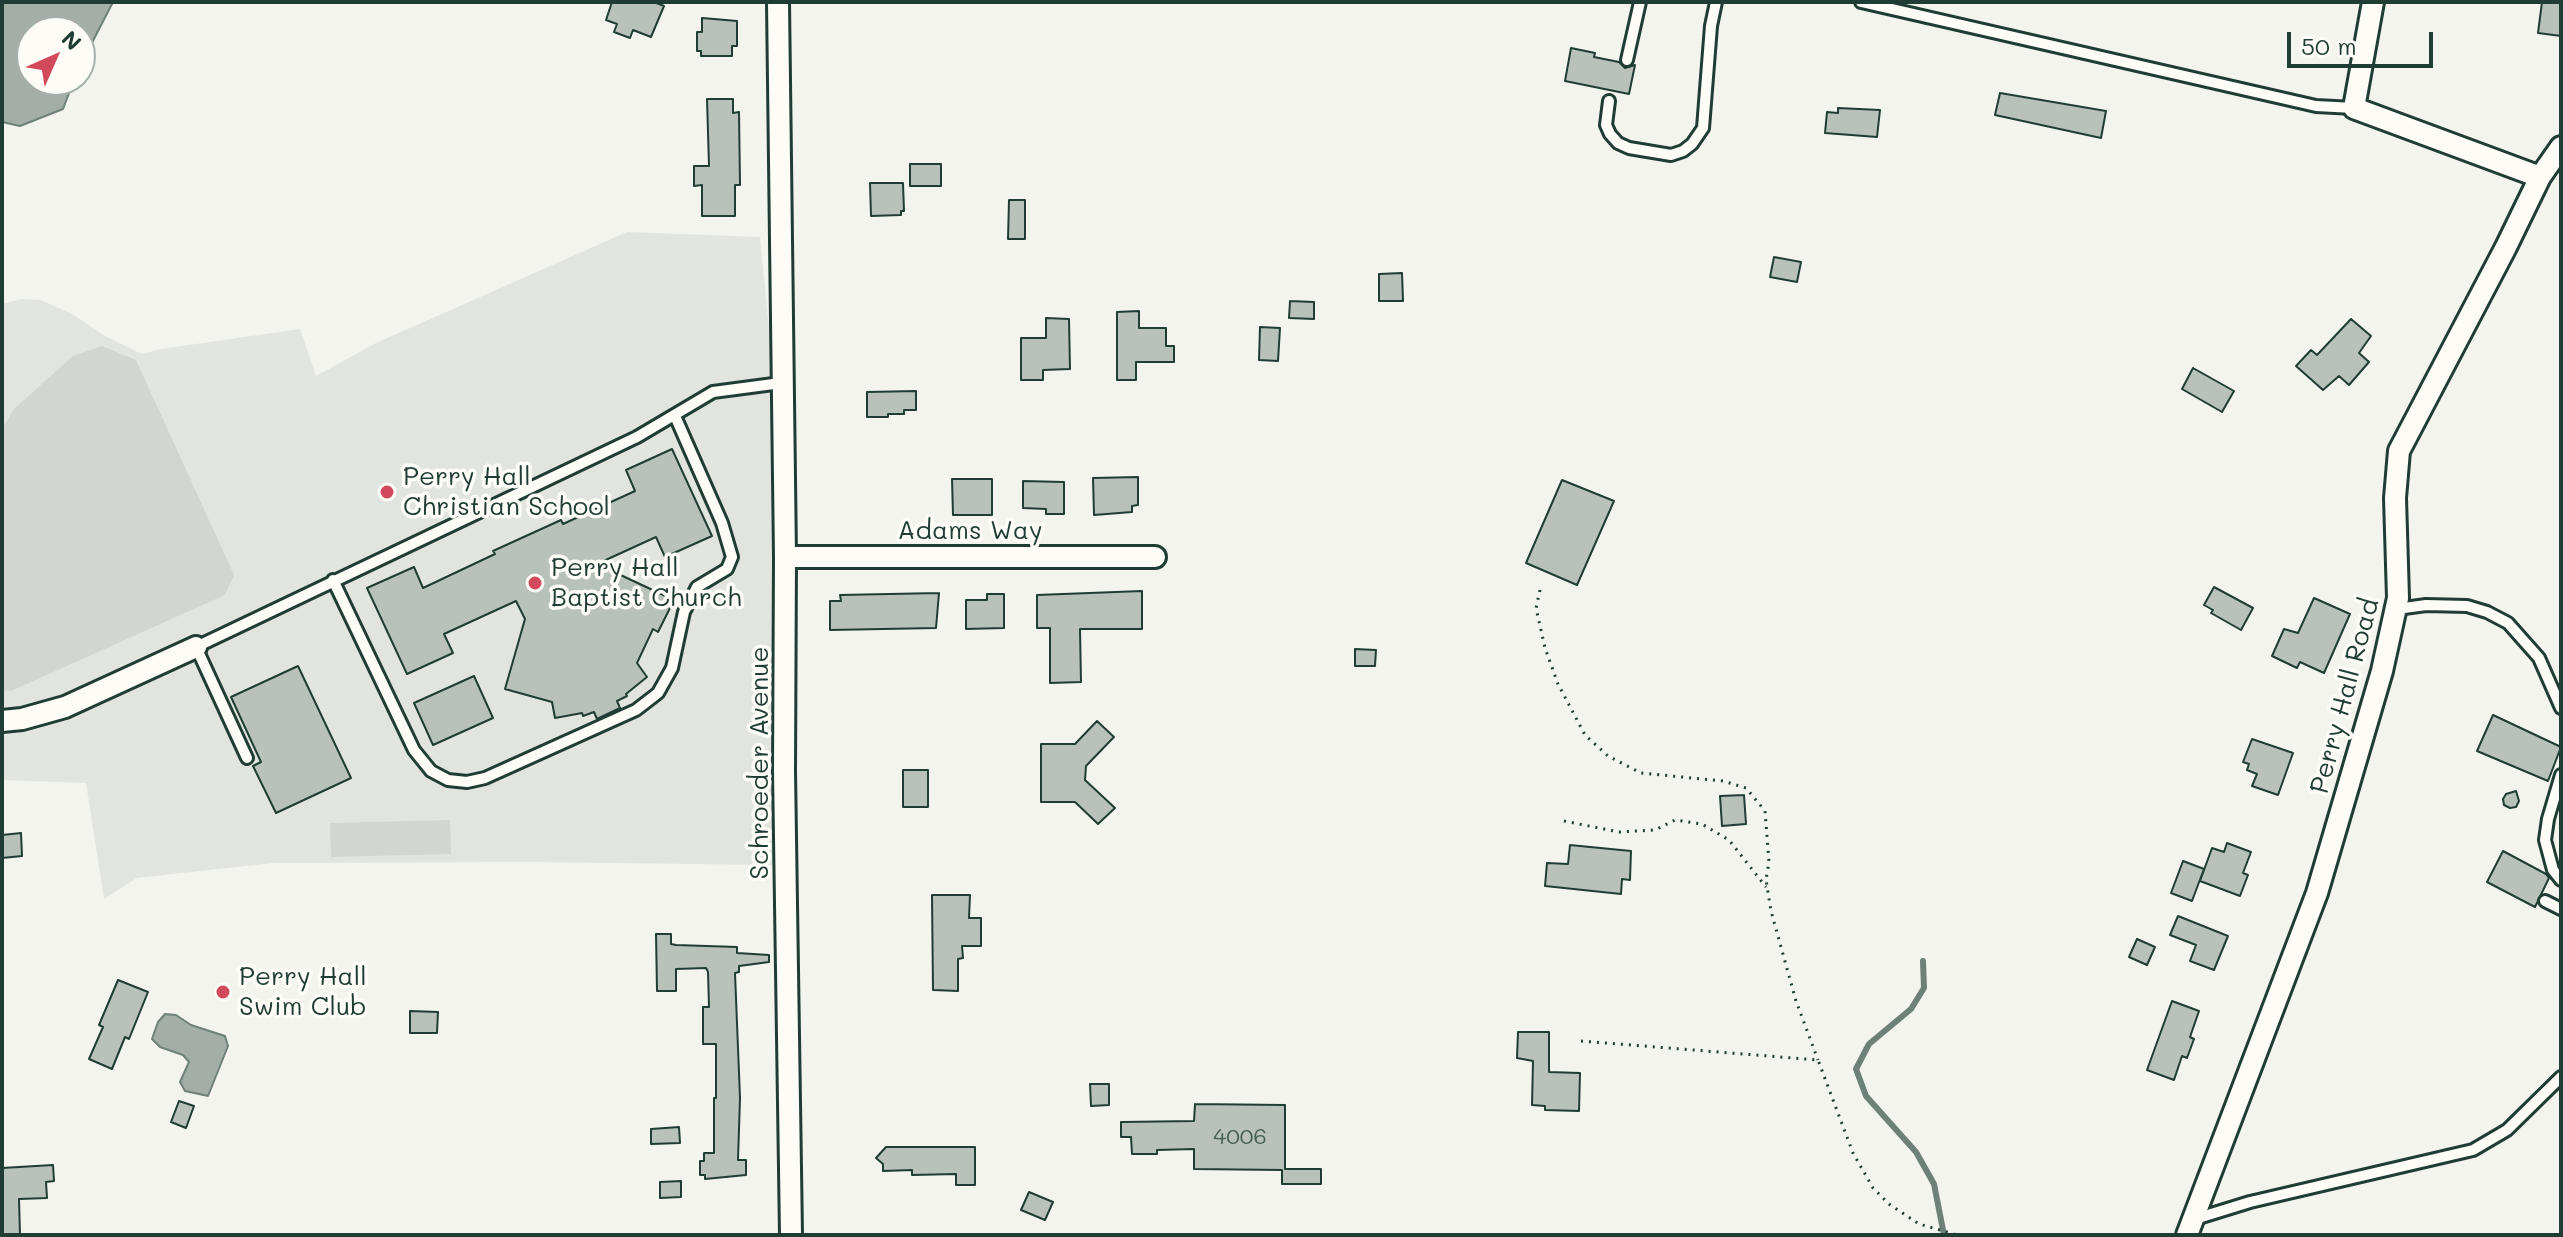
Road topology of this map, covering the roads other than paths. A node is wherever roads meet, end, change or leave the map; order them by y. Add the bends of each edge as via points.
1 (778, 2) edge
2 (1640, 2) edge
3 (1716, 2) edge
4 (1861, 2) edge
5 (2373, 2) edge
6 (1627, 60) dead end
7 (1609, 101) dead end
8 (2354, 108) junction
9 (2561, 147) edge
10 (2540, 177) junction
11 (781, 383) junction
12 (675, 416) junction
13 (785, 557) junction
14 (1155, 557) dead end
15 (333, 580) junction
16 (2397, 609) junction
17 (196, 647) junction
18 (2561, 708) edge
19 (2, 721) edge
20 (247, 758) dead end
21 (2561, 775) edge
22 (2561, 880) edge
23 (2545, 901) dead end
24 (2561, 909) edge
25 (2561, 1077) edge
26 (2190, 1227) edge
27 (791, 1235) edge

1 - 11 street, Schroeder Avenue
2 - 6 lane
3 - 7 lane via 1703,128 1692,144 1671,155 1618,143 1606,125
4 - 8 lane via 2316,106
5 - 8 street
8 - 10 street
9 - 10 street, Perry Hall Road
10 - 16 street, Perry Hall Road via 2399,451
11 - 12 lane via 713,392
11 - 13 street, Schroeder Avenue
12 - 15 lane
12 - 15 lane via 732,557 727,569 697,587 684,612 672,668 658,693 636,710 485,778 448,780 431,771 414,750
13 - 14 street, Adams Way
13 - 27 street, Schroeder Avenue
15 - 17 lane
16 - 18 lane via 2467,606 2508,623 2539,658
16 - 26 street, Perry Hall Road via 2317,893
17 - 19 street via 65,707
17 - 20 lane
21 - 22 lane via 2545,840
23 - 24 lane
25 - 26 lane via 2507,1130 2473,1150 2235,1206

